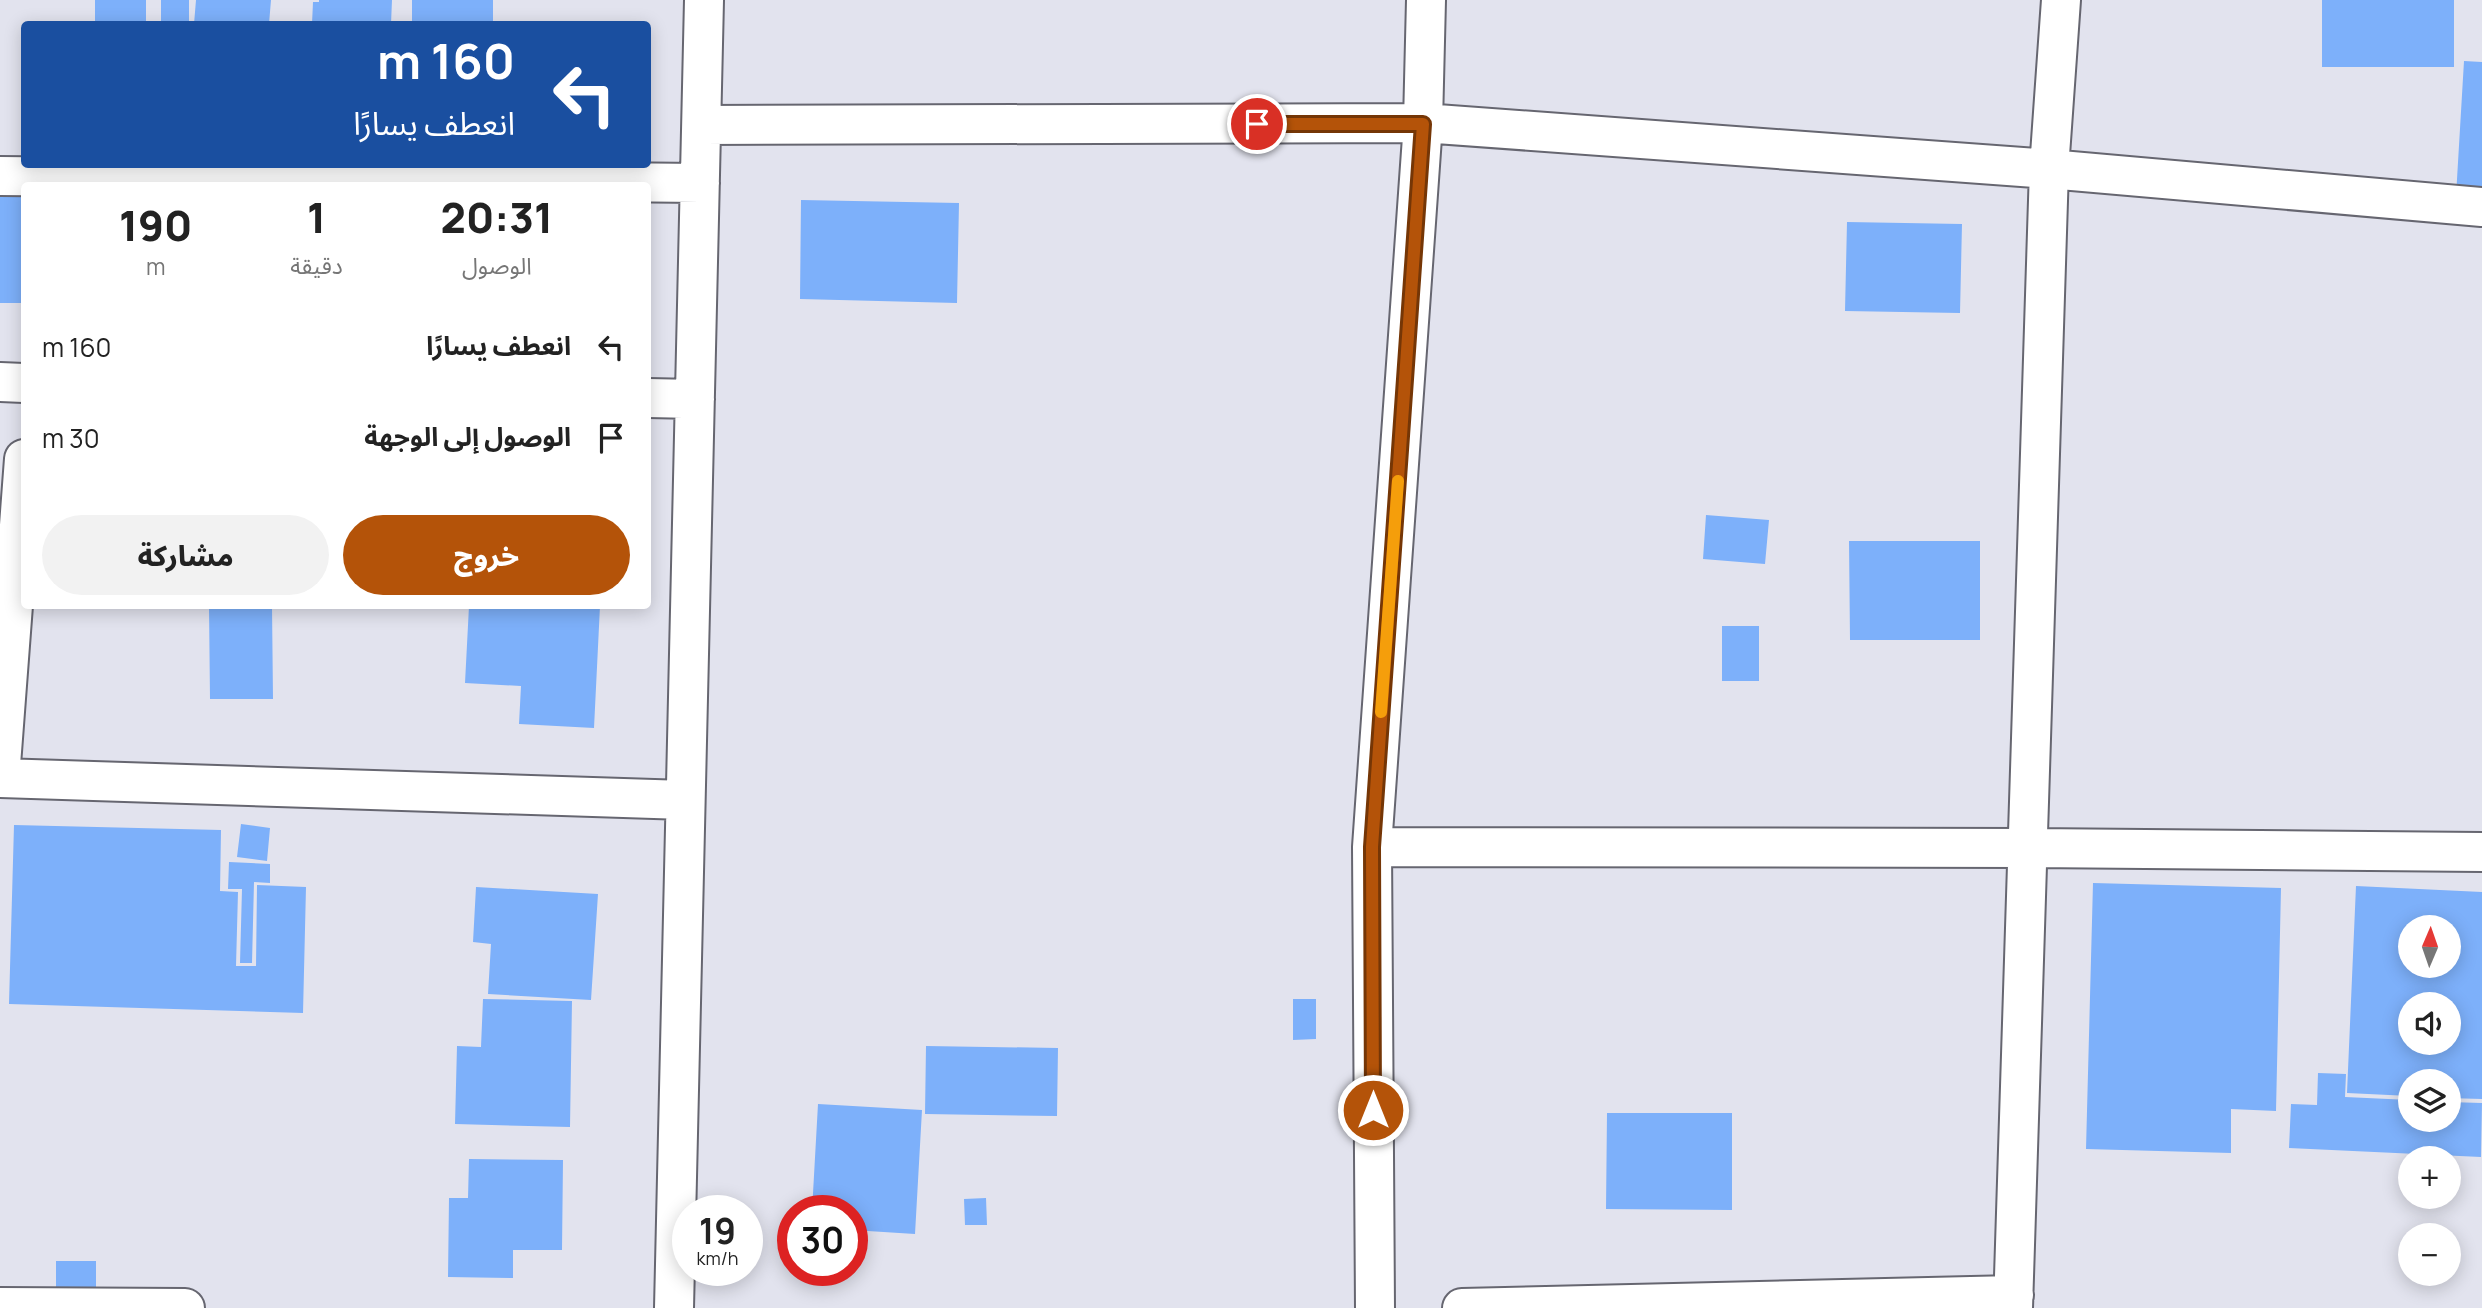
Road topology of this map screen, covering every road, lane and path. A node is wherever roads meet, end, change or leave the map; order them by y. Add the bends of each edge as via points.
1 (704, 0) edge
2 (1426, 0) edge
3 (2061, 0) edge
4 (1423, 124) junction
5 (702, 125) junction
6 (2049, 169) junction
7 (0, 176) edge
8 (600, 182) edge
9 (651, 183) edge
10 (700, 183) junction
11 (2482, 207) edge
12 (0, 382) edge
13 (21, 383) edge
14 (651, 398) edge
15 (695, 399) junction
16 (21, 499) edge
17 (685, 800) junction
18 (1372, 847) junction
19 (2027, 848) junction
20 (2482, 852) edge
21 (2013, 1301) edge
22 (0, 1307) edge
23 (185, 1308) edge
24 (674, 1308) edge
25 (1375, 1308) edge
26 (1462, 1308) edge

1 - 5 street
2 - 4 street
3 - 6 street
4 - 5 street
4 - 6 street
4 - 18 street
5 - 10 street
6 - 11 street
6 - 19 street
7 - 8 street
9 - 10 street
10 - 15 street
12 - 13 street
14 - 15 street
15 - 17 street
16 - 17 street via 0,778
17 - 24 street
18 - 19 street
18 - 25 street
19 - 20 street
19 - 21 street
21 - 26 street
22 - 23 street

